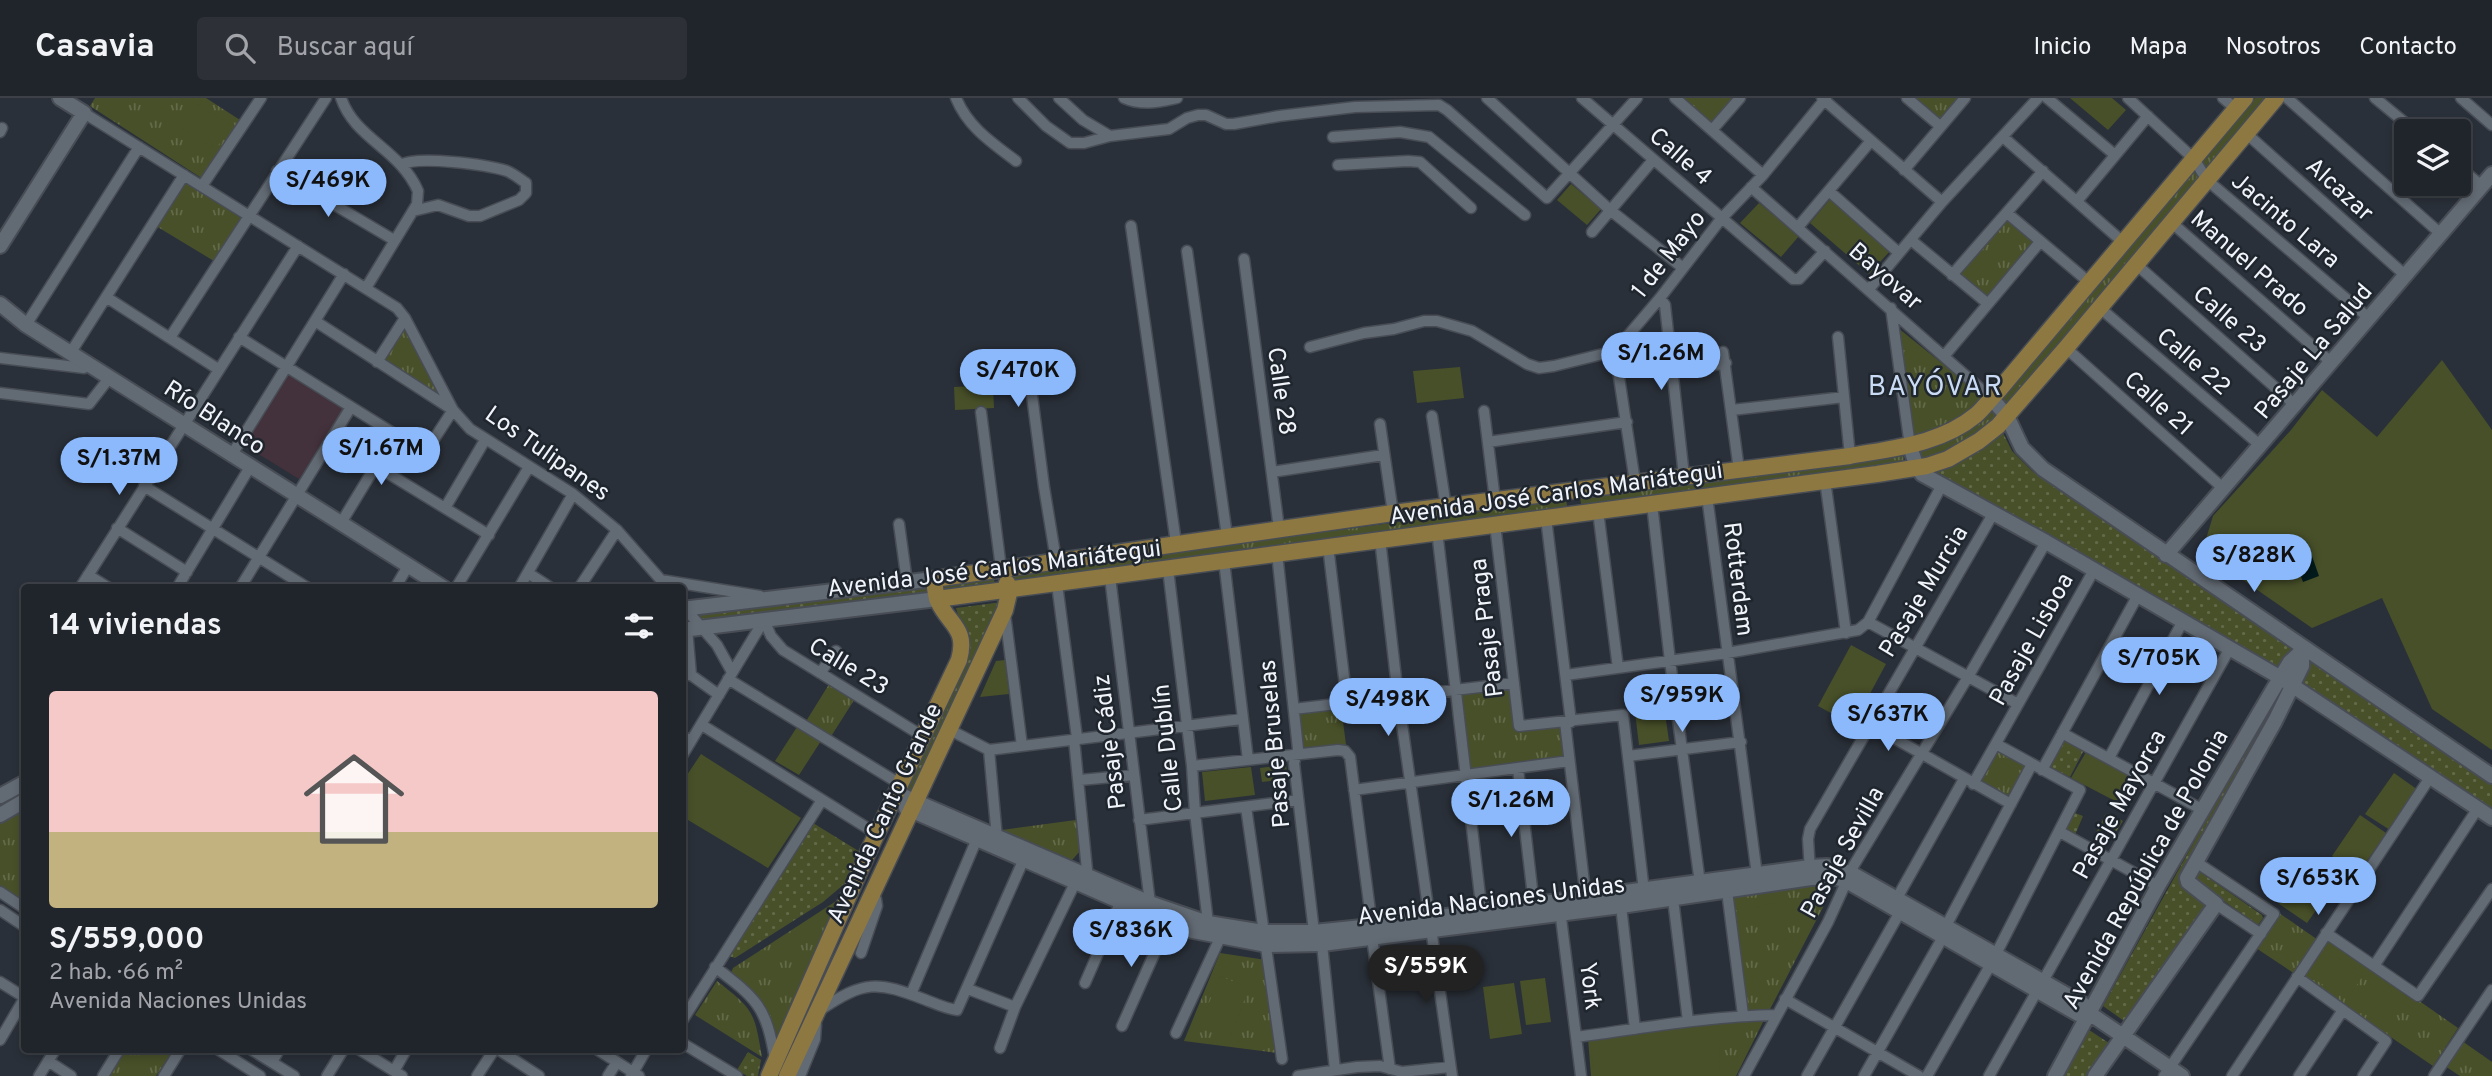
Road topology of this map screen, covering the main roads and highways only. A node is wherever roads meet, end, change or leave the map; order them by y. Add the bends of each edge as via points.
1 (2276, 98) edge
2 (2241, 104) edge
3 (1573, 491) junction
4 (1576, 513) junction
5 (1001, 568) junction
6 (934, 579) joint
7 (1010, 589) junction
8 (937, 599) junction
9 (772, 1069) edge
10 (787, 1076) edge

1 - 4 main road, Avenida José Carlos Mariátegui via 2007,416 1964,451 1917,468
2 - 3 main road, Avenida José Carlos Mariátegui via 1977,414 1957,428 1910,446 1850,456
3 - 4 main road
3 - 5 main road, Avenida José Carlos Mariátegui
4 - 7 main road, Avenida José Carlos Mariátegui
5 - 6 main road, Avenida José Carlos Mariátegui
5 - 7 main road
6 - 8 main road, Avenida Canto Grande
7 - 8 main road, Avenida José Carlos Mariátegui
7 - 10 main road, Avenida Canto Grande via 1005,610
8 - 9 main road, Avenida Canto Grande via 959,632 962,650

